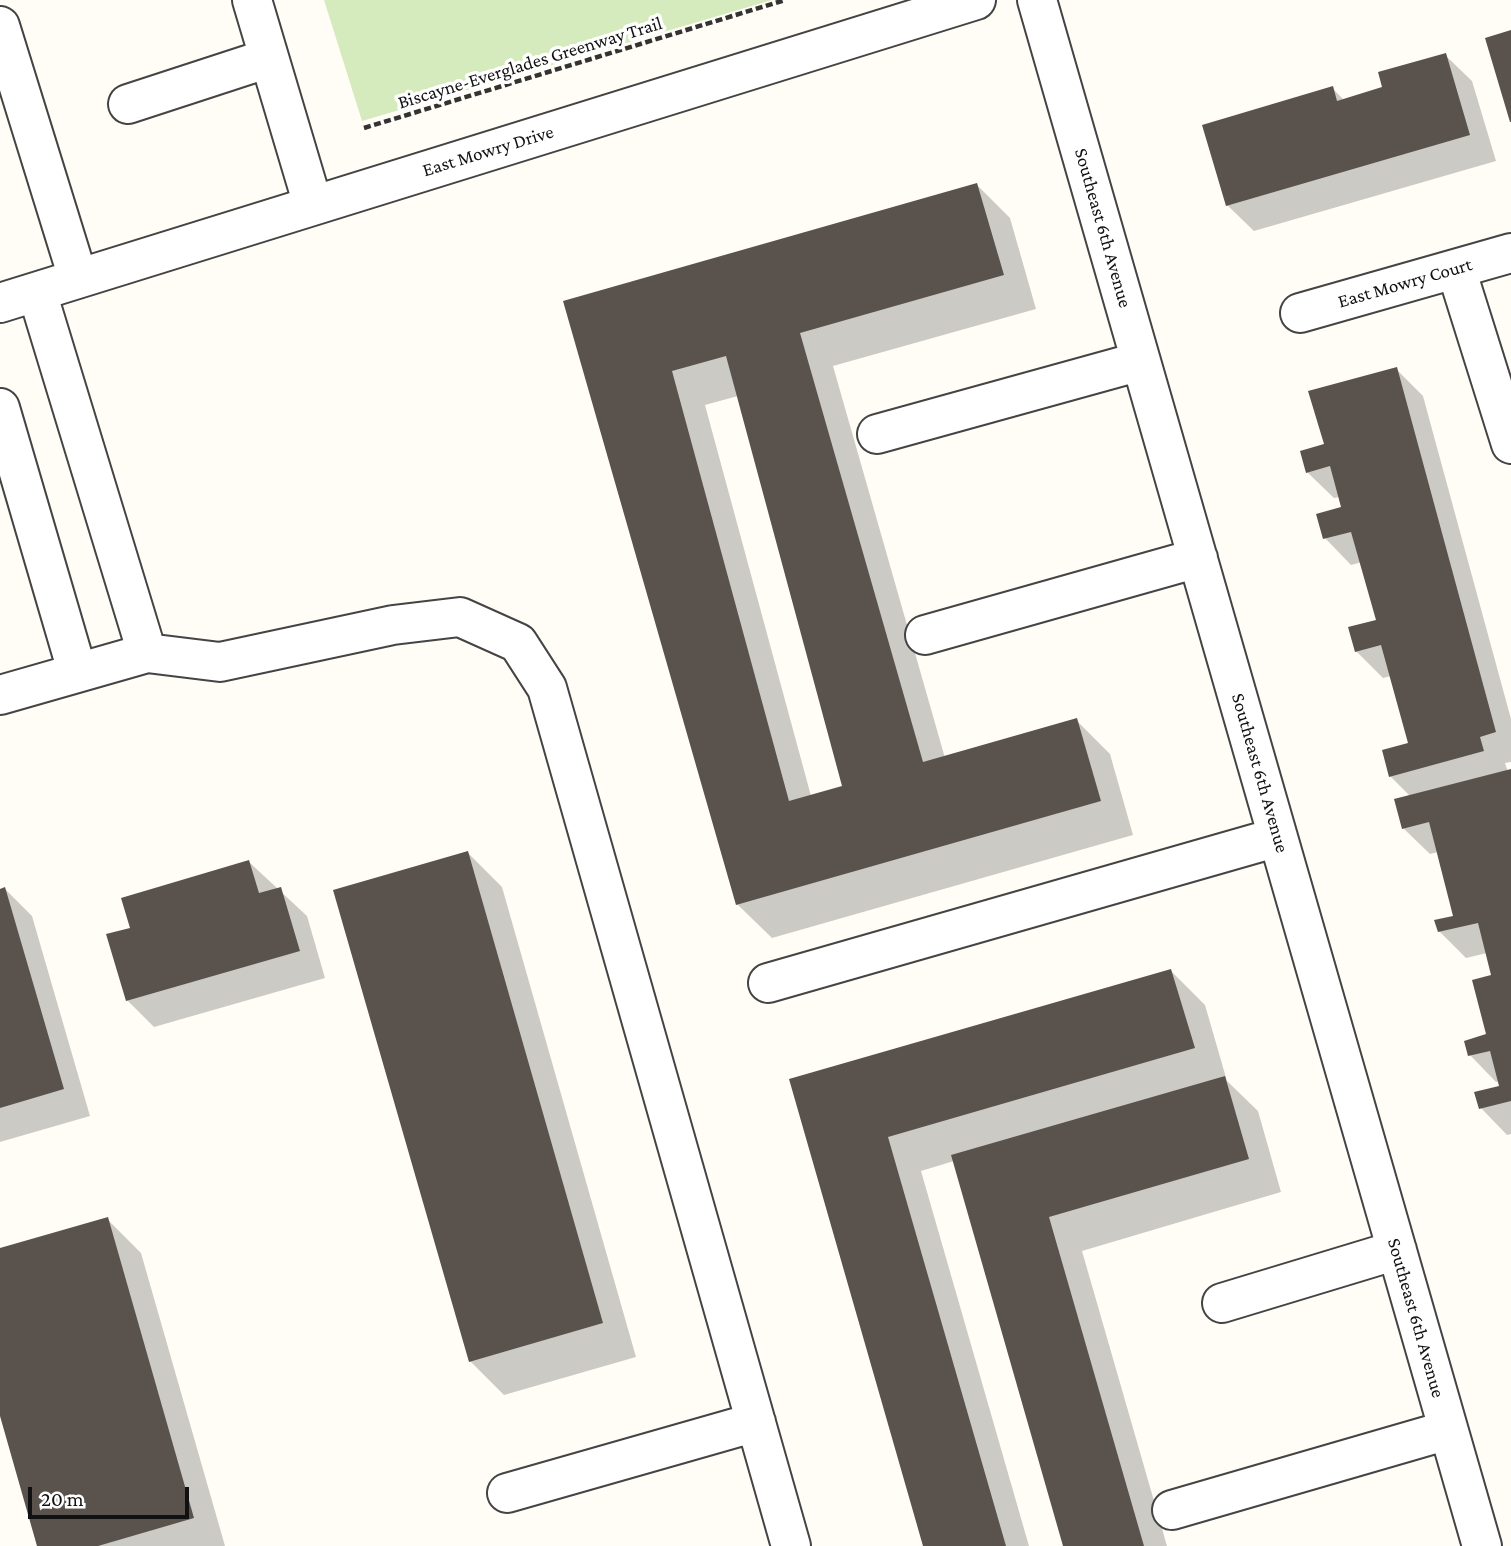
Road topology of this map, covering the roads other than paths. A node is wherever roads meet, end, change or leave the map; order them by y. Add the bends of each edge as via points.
1 (252, 0) edge
2 (976, 0) edge
3 (1037, 0) edge
4 (0, 26) edge
5 (269, 58) junction
6 (128, 104) dead end
7 (313, 205) junction
8 (1511, 253) edge
9 (1456, 268) junction
10 (78, 278) junction
11 (37, 292) junction
12 (0, 303) edge
13 (1300, 313) dead end
14 (1141, 361) junction
15 (0, 408) edge
16 (877, 435) dead end
17 (1511, 443) edge
18 (1198, 558) junction
19 (925, 635) dead end
20 (147, 653) junction
21 (77, 671) junction
22 (0, 695) edge
23 (1278, 837) junction
24 (768, 983) dead end
25 (1397, 1251) junction
26 (1222, 1303) dead end
27 (756, 1422) junction
28 (1448, 1430) junction
29 (507, 1493) dead end
30 (1172, 1510) dead end
31 (791, 1546) edge
32 (1482, 1546) edge

1 - 5 street
2 - 7 street, East Mowry Drive
3 - 14 street, Southeast 6th Avenue
4 - 10 street
5 - 6 street
5 - 7 street
7 - 10 street, East Mowry Drive
8 - 9 street, East Mowry Court
9 - 13 street, East Mowry Court
9 - 17 street
10 - 11 street, East Mowry Drive
11 - 12 street, East Mowry Drive
11 - 20 street
14 - 16 street
14 - 18 street, Southeast 6th Avenue
15 - 21 street
18 - 19 street
18 - 23 street, Southeast 6th Avenue
20 - 21 street
20 - 27 street via 220,662 393,625 460,617 518,643 547,688
21 - 22 street
23 - 24 street
23 - 25 street, Southeast 6th Avenue
25 - 26 street
25 - 28 street, Southeast 6th Avenue
27 - 29 street
27 - 31 street
28 - 30 street
28 - 32 street, Southeast 6th Avenue

